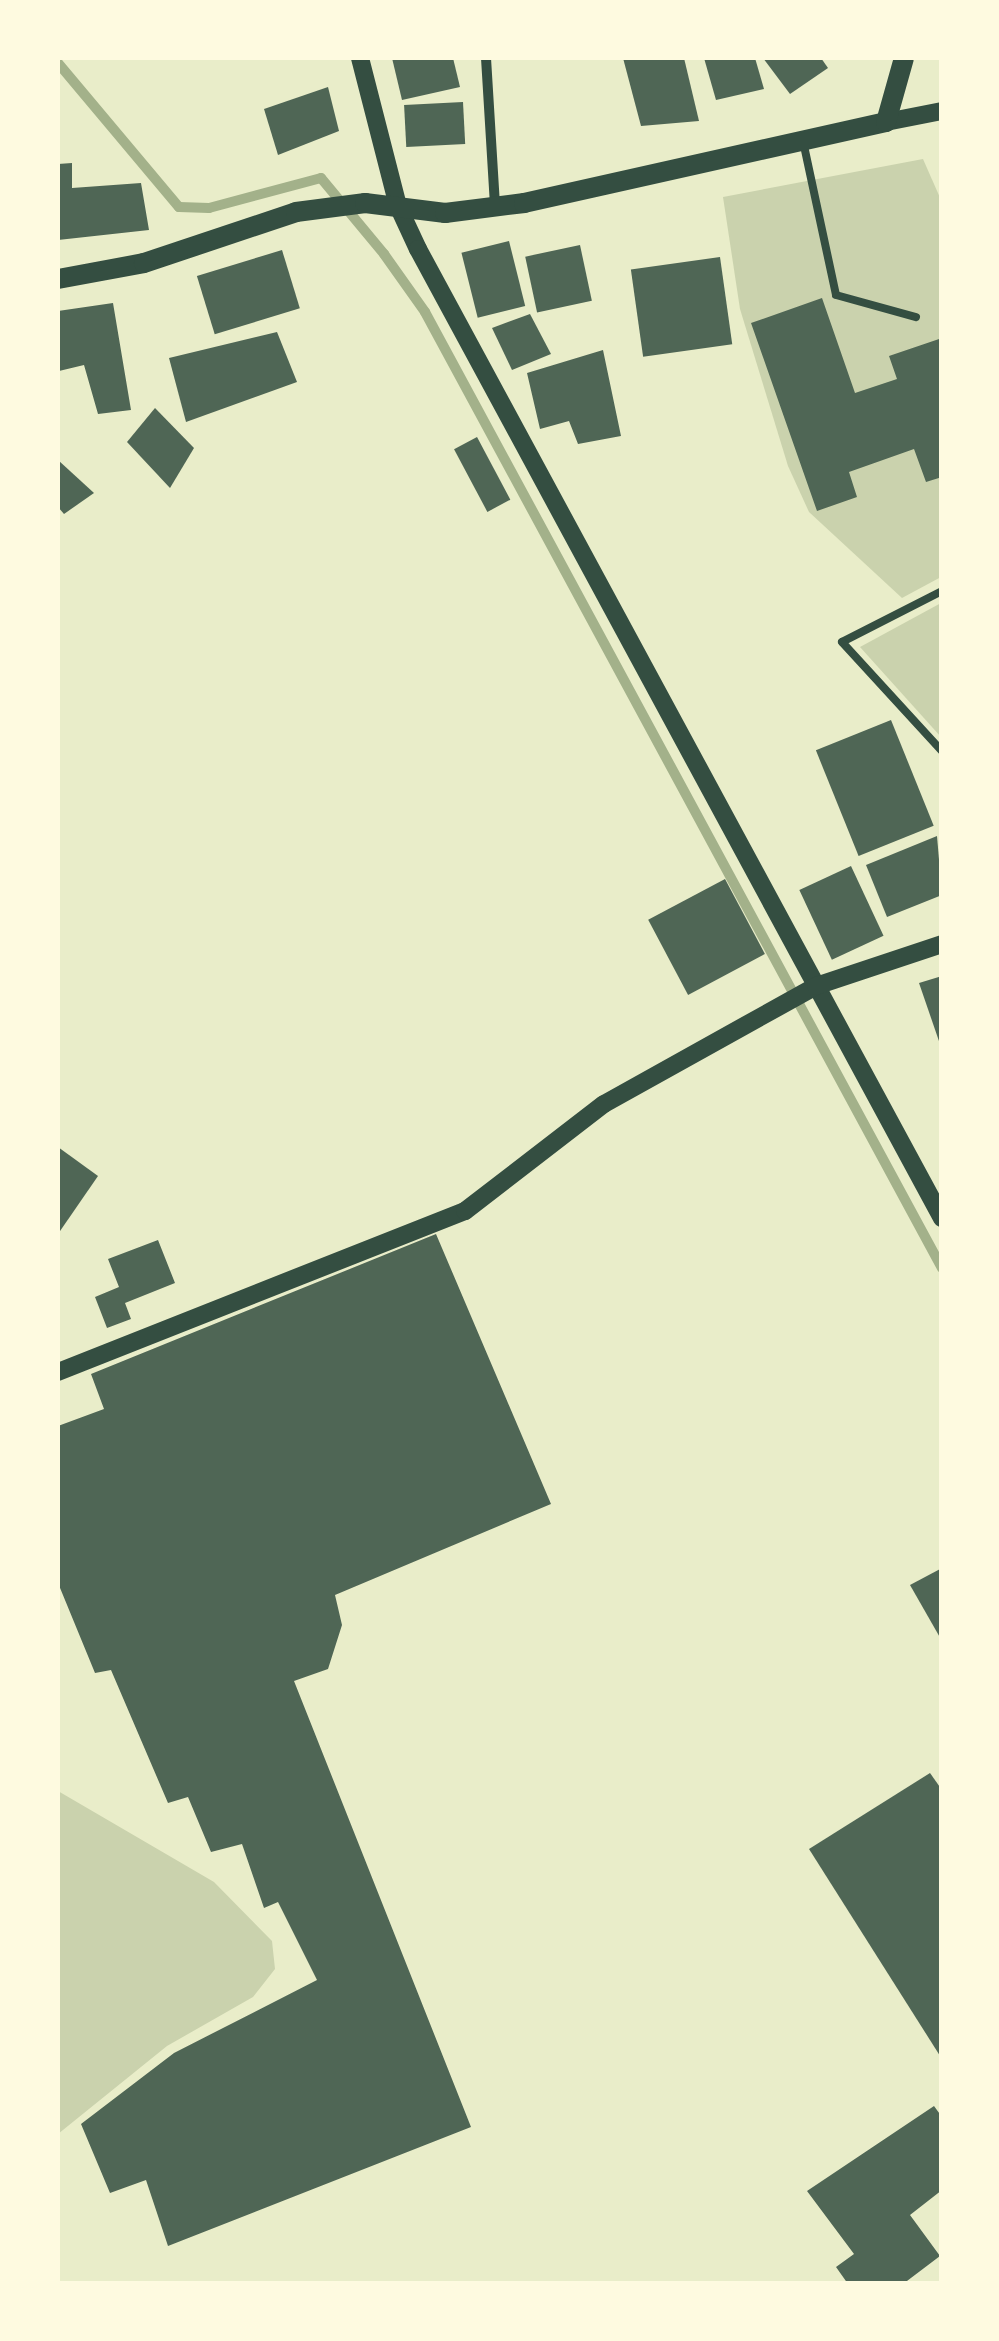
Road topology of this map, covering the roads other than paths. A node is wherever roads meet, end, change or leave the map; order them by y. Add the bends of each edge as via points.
1 (360, 58) edge
2 (486, 58) edge
3 (904, 58) edge
4 (942, 111) edge
5 (886, 122) junction
6 (802, 141) junction
7 (398, 206) junction
8 (496, 206) junction
9 (58, 280) edge
10 (916, 317) dead end
11 (942, 591) edge
12 (942, 751) edge
13 (942, 944) edge
14 (816, 986) junction
15 (942, 1218) edge
16 (58, 1372) edge

1 - 7 street
2 - 8 street
3 - 5 main road
4 - 5 street
5 - 6 main road
6 - 8 main road
6 - 10 lane via 836,295
7 - 8 main road via 444,213
7 - 9 main road via 364,202 296,212 144,262
7 - 14 street
11 - 12 lane via 842,642
13 - 14 street
14 - 15 street
14 - 16 street via 604,1104 466,1211

